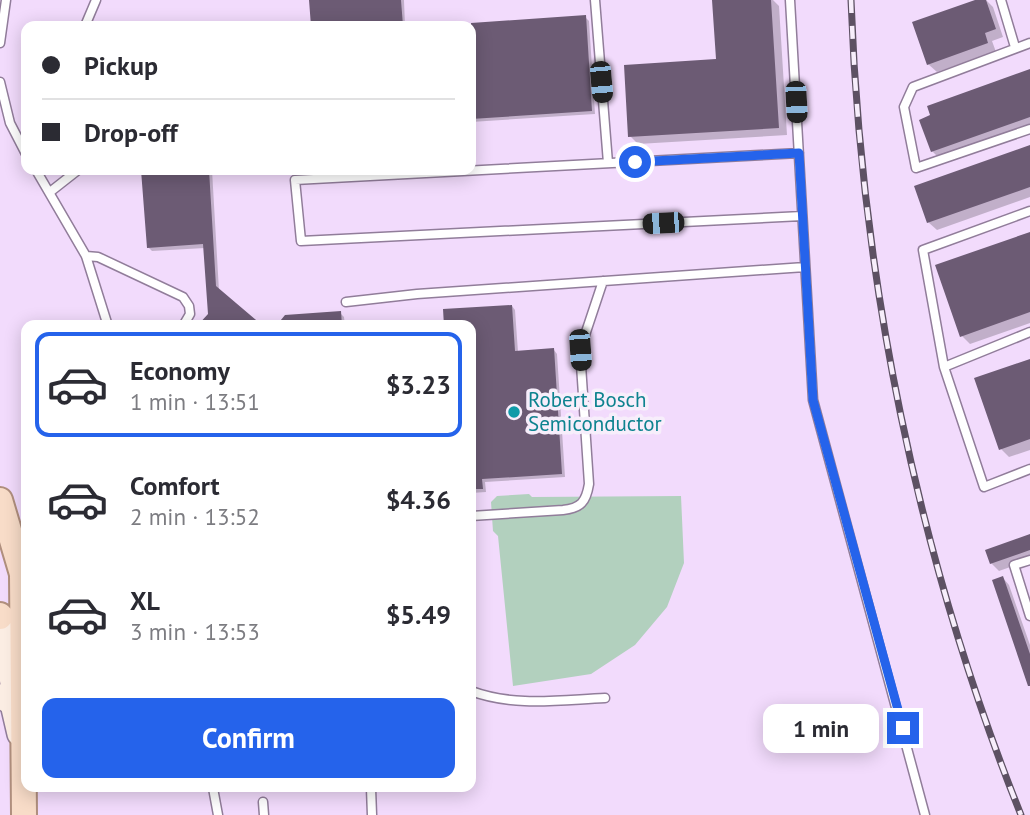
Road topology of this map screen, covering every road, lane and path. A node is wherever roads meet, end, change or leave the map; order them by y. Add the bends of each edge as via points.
1 (6, 0) edge
2 (96, 0) edge
3 (595, 0) edge
4 (790, 0) edge
5 (1001, 0) edge
6 (87, 21) edge
7 (0, 43) edge
8 (1030, 43) edge
9 (1015, 47) junction
10 (0, 82) edge
11 (1030, 129) edge
12 (21, 144) edge
13 (799, 153) junction
14 (608, 163) junction
15 (476, 170) edge
16 (39, 175) edge
17 (72, 175) edge
18 (387, 175) edge
19 (50, 192) junction
20 (1030, 211) edge
21 (802, 216) junction
22 (86, 256) junction
23 (805, 267) junction
24 (603, 281) junction
25 (346, 302) dead end
26 (106, 320) edge
27 (186, 320) edge
28 (1030, 332) edge
29 (944, 367) junction
30 (1030, 469) edge
31 (0, 500) edge
32 (476, 516) edge
33 (1030, 559) edge
34 (21, 571) edge
35 (1030, 616) edge
36 (0, 617) edge
37 (21, 689) edge
38 (476, 693) edge
39 (0, 696) edge
40 (605, 698) dead end
41 (21, 740) edge
42 (23, 792) edge
43 (214, 792) edge
44 (370, 792) edge
45 (263, 802) dead end
46 (24, 815) edge
47 (218, 815) edge
48 (264, 815) edge
49 (372, 815) edge
50 (925, 815) edge

1 - 7 lane
2 - 6 lane
3 - 14 lane
4 - 13 lane
5 - 9 lane
8 - 9 lane
9 - 11 lane via 914,87 904,107 916,168
10 - 12 lane via 10,123
13 - 14 lane
13 - 21 lane
14 - 15 lane
16 - 19 lane
17 - 19 lane
18 - 21 lane via 295,180 301,241
19 - 22 lane
20 - 29 lane via 923,250
21 - 23 lane
22 - 26 lane
22 - 27 lane via 98,257 183,297 189,306
23 - 24 lane
23 - 50 lane via 813,400
24 - 25 lane
24 - 32 lane via 580,350 589,484 583,503 563,510
28 - 29 lane
29 - 30 lane via 984,486
31 - 34 main road
33 - 35 lane via 1014,565
36 - 37 main road via 12,683
38 - 40 lane via 524,702
39 - 41 main road via 12,704
42 - 46 main road
43 - 47 lane
44 - 49 lane
45 - 48 lane

